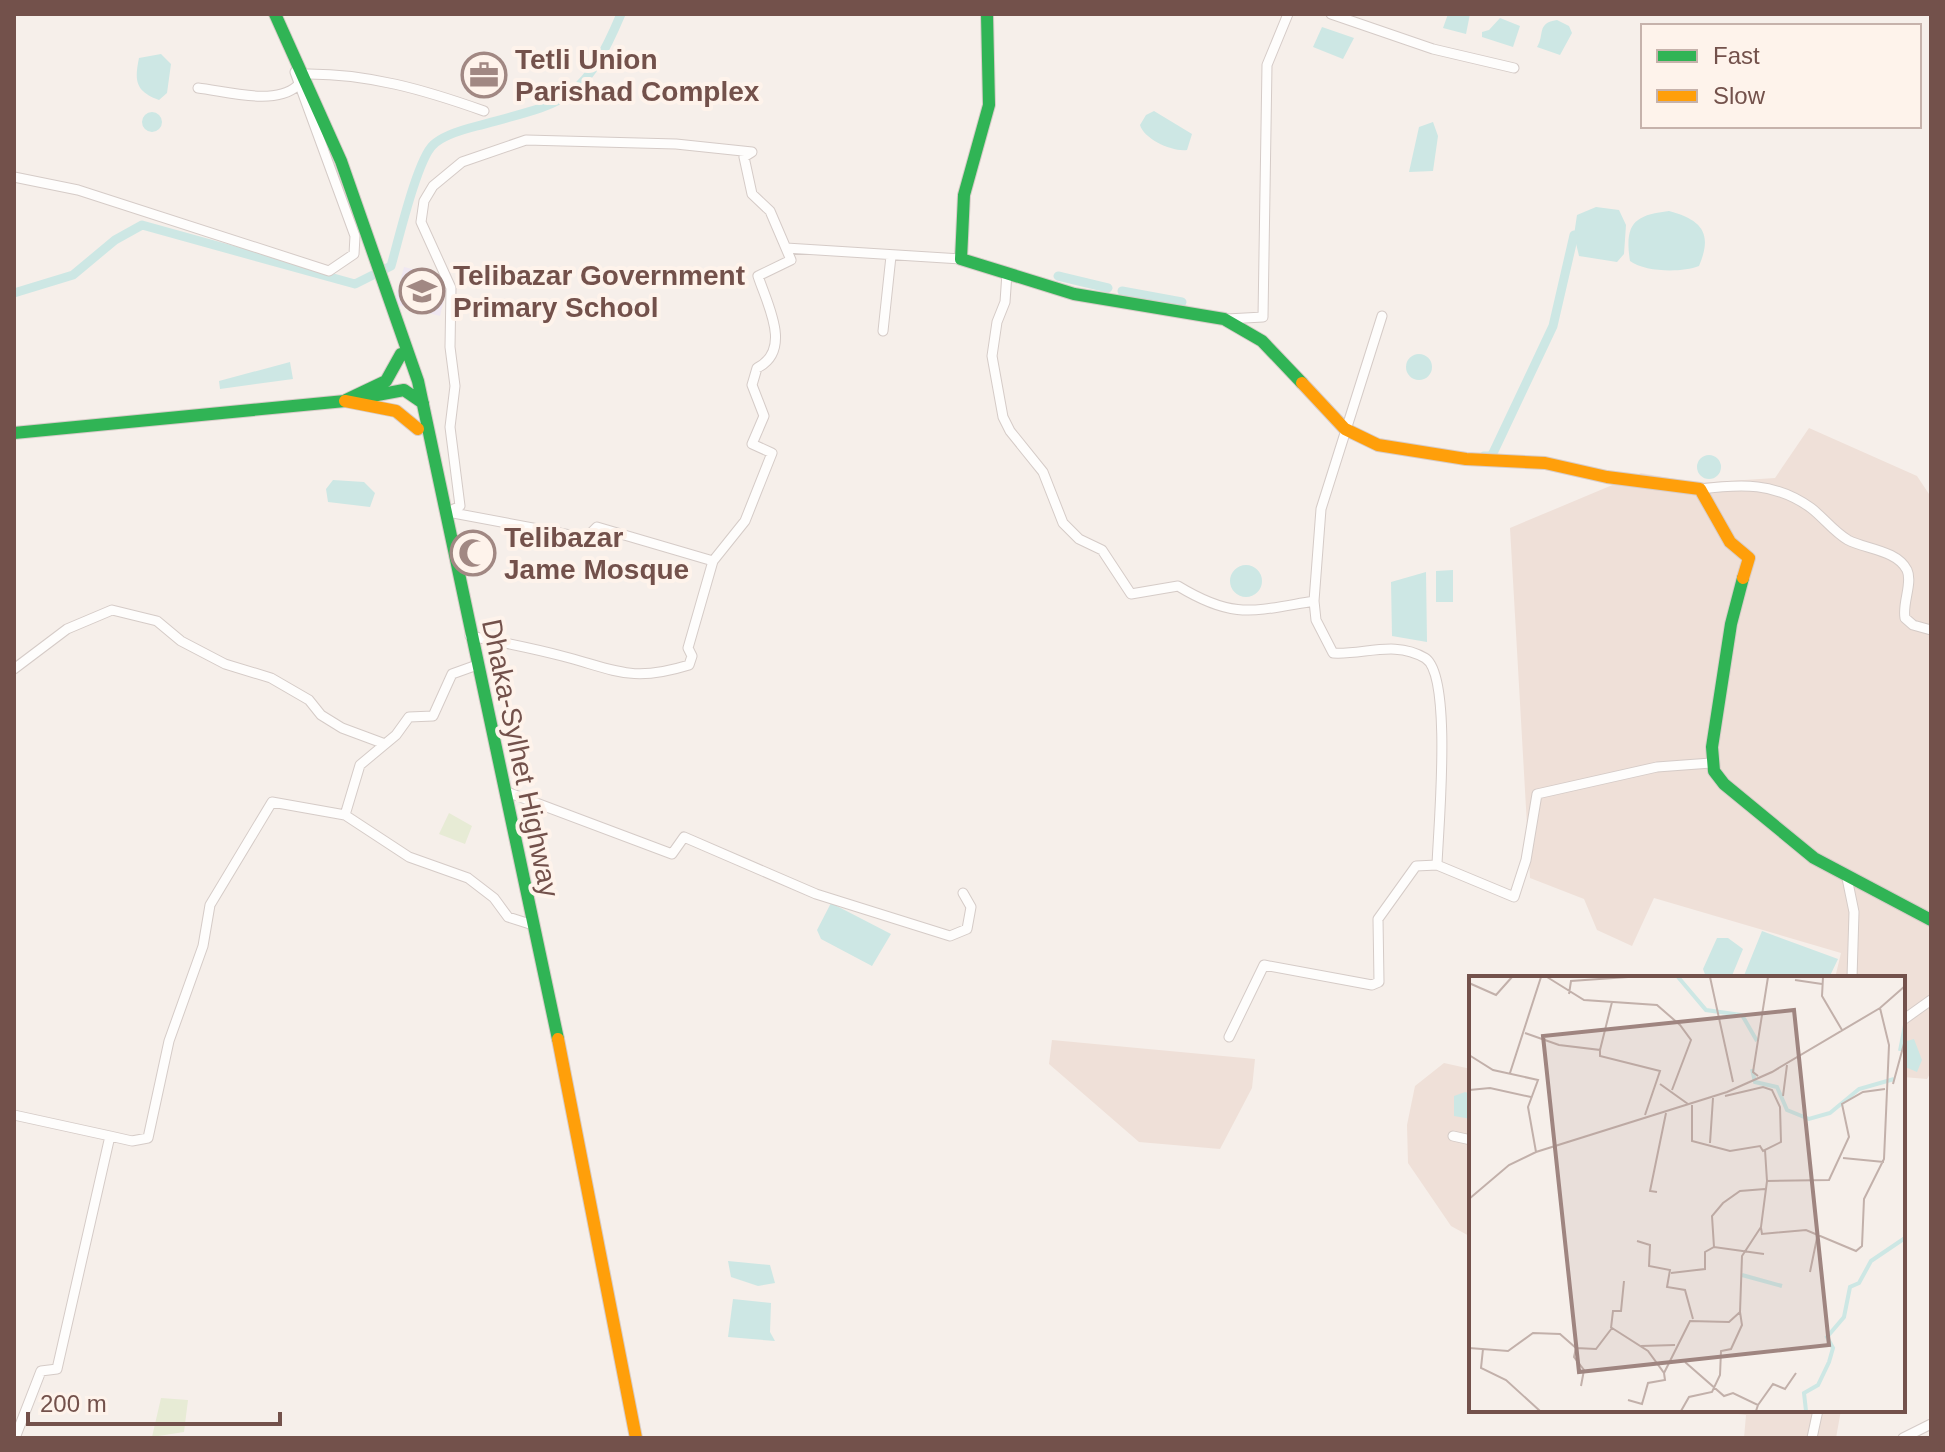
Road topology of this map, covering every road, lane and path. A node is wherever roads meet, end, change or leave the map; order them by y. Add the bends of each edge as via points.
1 (275, 14) edge
2 (987, 14) edge
3 (1288, 14) edge
4 (1331, 14) edge
5 (291, 50) junction
6 (1514, 68) dead end
7 (304, 74) junction
8 (297, 86) junction
9 (198, 88) dead end
10 (484, 111) dead end
11 (14, 177) edge
12 (786, 248) junction
13 (891, 256) junction
14 (961, 259) junction
15 (1007, 273) junction
16 (1382, 316) dead end
17 (1224, 319) junction
18 (883, 331) dead end
19 (402, 349) junction
20 (414, 386) junction
21 (345, 401) junction
22 (418, 429) junction
23 (1345, 429) junction
24 (14, 433) edge
25 (1700, 489) junction
26 (448, 512) junction
27 (713, 561) junction
28 (461, 590) junction
29 (1314, 601) junction
30 (1931, 630) edge
31 (470, 636) junction
32 (477, 665) junction
33 (14, 669) edge
34 (385, 744) junction
35 (1711, 763) junction
36 (507, 792) junction
37 (345, 815) junction
38 (1437, 865) junction
39 (1847, 878) junction
40 (963, 893) dead end
41 (1931, 920) edge
42 (533, 925) junction
43 (1852, 976) edge
44 (1931, 1000) edge
45 (1905, 1019) edge
46 (1229, 1037) dead end
47 (14, 1115) edge
48 (110, 1136) junction
49 (1453, 1136) dead end
50 (1469, 1140) edge
51 (1818, 1412) edge
52 (1931, 1424) edge
53 (15, 1438) edge
54 (636, 1438) edge
55 (1812, 1438) edge
56 (1903, 1438) edge

1 - 5 main road
2 - 14 main road via 989,105 964,195
3 - 17 street via 1267,65 1263,317
4 - 6 street via 1433,49
5 - 7 main road
5 - 8 street
7 - 10 street via 385,81
7 - 19 main road via 341,161
8 - 9 street via 272,96
8 - 11 street via 355,236 354,254 329,271 78,190
12 - 13 street
12 - 26 street via 770,211 752,194 744,157 752,152 537,139 462,162 444,174 424,201 421,222 451,288 455,386 450,427 460,506
12 - 27 street via 791,260 758,276 776,329 775,347 768,363 757,368 752,385 764,416 752,444 772,453 745,521
13 - 14 street
13 - 18 street
14 - 15 main road
15 - 17 main road via 1074,294
15 - 29 street via 992,356 1003,417 1043,472 1063,523 1079,539 1102,550 1131,594 1178,586 1207,604 1241,613
16 - 23 street
17 - 23 main road via 1262,341
19 - 20 main road
19 - 21 main road via 386,381
20 - 21 main road
20 - 22 main road
20 - 26 main road, Dhaka-Sylhet Highway via 423,403
21 - 22 main road via 396,411
21 - 24 main road
22 - 28 main road via 450,567
23 - 25 main road via 1378,445 1416,454 1545,463
23 - 29 street via 1321,509
25 - 30 street via 1741,484 1775,488 1810,508 1847,540 1887,554 1906,567 1905,618
25 - 35 main road via 1730,542 1749,558 1731,624
26 - 27 street via 586,538 597,527
26 - 28 main road, Dhaka-Sylhet Highway
27 - 31 street via 688,648 689,665 680,668 623,674
28 - 31 main road, Dhaka-Sylhet Highway
29 - 38 street via 1316,620 1333,653 1387,648 1426,658 1433,666 1443,771
31 - 32 main road, Dhaka-Sylhet Highway
32 - 34 street via 452,674 433,716 409,717
32 - 36 main road, Dhaka-Sylhet Highway
33 - 34 street via 67,629 112,610 157,621 181,641 225,664 271,678 342,728
34 - 37 street via 360,765
35 - 38 street via 1657,767 1537,794 1514,897
35 - 39 main road via 1719,782 1754,806 1762,819
36 - 40 street via 672,854 684,837 816,894 950,936 967,929 971,907
36 - 42 main road, Dhaka-Sylhet Highway
37 - 42 street via 409,857 468,878 508,917
37 - 48 street via 272,802 210,905 203,946 169,1041 148,1138
38 - 46 street via 1416,866 1378,919 1379,982 1264,965
39 - 41 main road
39 - 43 street via 1854,912
42 - 54 main road, Dhaka-Sylhet Highway
44 - 45 street
47 - 48 street
48 - 53 street via 57,1369 41,1371
49 - 50 street
51 - 55 street
52 - 56 street

